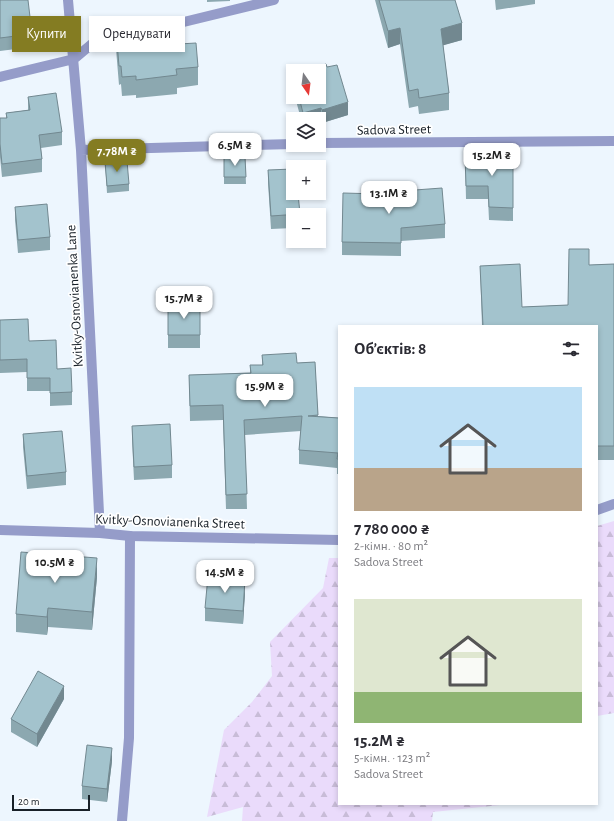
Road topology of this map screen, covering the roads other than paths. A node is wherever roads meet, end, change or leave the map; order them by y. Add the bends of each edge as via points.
1 (68, 0) edge
2 (274, 0) edge
3 (74, 59) junction
4 (0, 77) edge
5 (614, 141) edge
6 (326, 143) edge
7 (286, 144) edge
8 (80, 150) junction
9 (614, 504) edge
10 (598, 510) edge
11 (0, 530) edge
12 (100, 533) junction
13 (130, 536) junction
14 (338, 540) edge
15 (122, 821) edge

1 - 3 street, Kvitky-Osnovianenka Lane
2 - 3 street via 93,43
3 - 4 street
3 - 8 street, Kvitky-Osnovianenka Lane
5 - 6 street, Sadova Street
7 - 8 street
8 - 12 street, Kvitky-Osnovianenka Lane
9 - 10 street
11 - 12 street, Kvitky-Osnovianenka Street
12 - 13 street, Kvitky-Osnovianenka Street
13 - 14 street, Kvitky-Osnovianenka Street
13 - 15 street via 129,738

